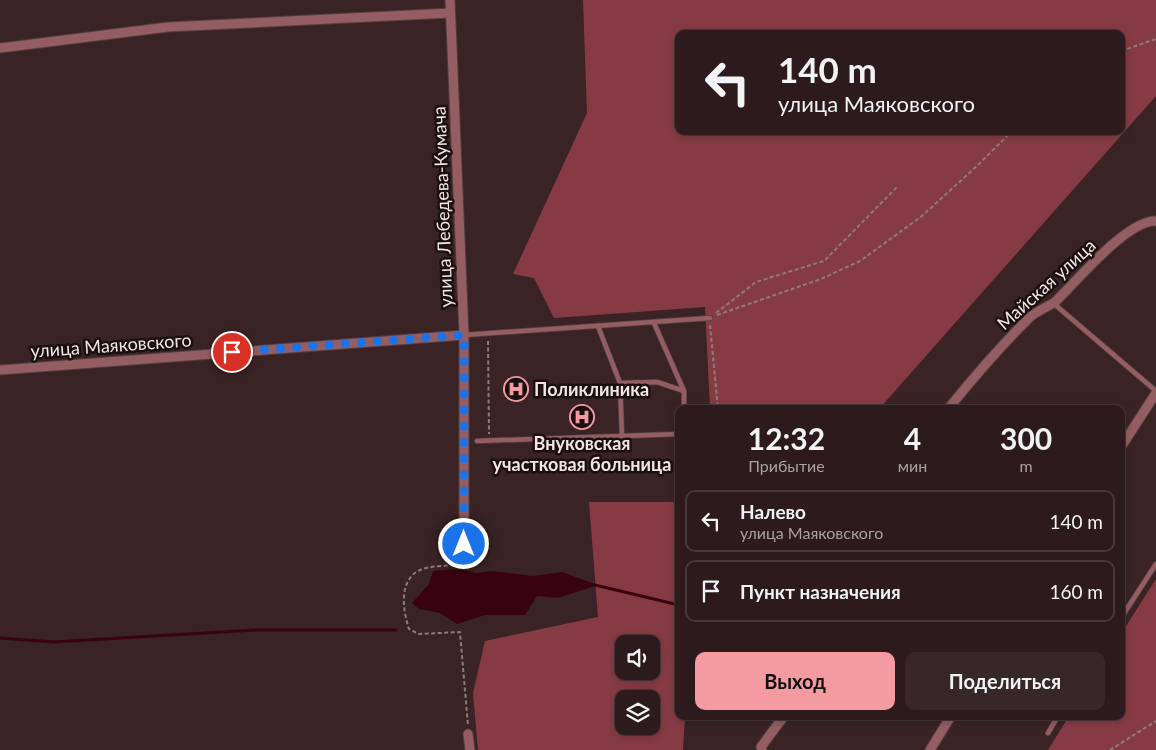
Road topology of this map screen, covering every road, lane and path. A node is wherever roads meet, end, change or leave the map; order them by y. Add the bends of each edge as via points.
1 (450, 0) edge
2 (450, 13) junction
3 (1156, 39) edge
4 (0, 48) edge
5 (1125, 50) edge
6 (1008, 135) edge
7 (897, 186) dead end
8 (1156, 221) edge
9 (1054, 302) junction
10 (710, 318) junction
11 (654, 323) junction
12 (598, 326) junction
13 (488, 334) junction
14 (464, 335) junction
15 (0, 370) edge
16 (620, 383) junction
17 (684, 391) junction
18 (1156, 392) edge
19 (684, 405) edge
20 (718, 405) edge
21 (951, 405) edge
22 (675, 434) edge
23 (622, 436) junction
24 (489, 441) junction
25 (1125, 441) edge
26 (477, 442) dead end
27 (464, 563) joint
28 (1156, 564) edge
29 (1125, 612) edge
30 (781, 720) edge
31 (949, 720) edge
32 (1056, 720) edge
33 (1156, 721) edge
34 (1048, 733) dead end
35 (468, 734) joint
36 (470, 750) edge
37 (762, 750) edge
38 (930, 750) edge
39 (1110, 750) edge

1 - 2 street, улица Лебедева-Кумача
2 - 4 street via 168,27
2 - 14 street, улица Лебедева-Кумача
3 - 5 path
6 - 10 path via 922,216 860,261 821,279
7 - 10 path via 824,261 756,282
8 - 9 street, Майская улица via 1130,230
9 - 18 lane
9 - 21 street, Майская улица via 1029,317
10 - 11 lane
10 - 20 path
11 - 12 lane
11 - 17 lane
12 - 13 lane
12 - 16 lane
13 - 14 lane
13 - 24 path
14 - 15 street, улица Маяковского
14 - 27 street, улица Лебедева-Кумача
16 - 17 lane via 657,382
16 - 23 lane
17 - 19 lane
18 - 25 street
22 - 23 lane
23 - 24 lane
24 - 26 lane
27 - 35 path via 420,570 410,576 404,588 409,629 420,634 460,632
28 - 29 lane
30 - 37 street
31 - 38 street
32 - 34 lane
33 - 39 path
35 - 36 street

